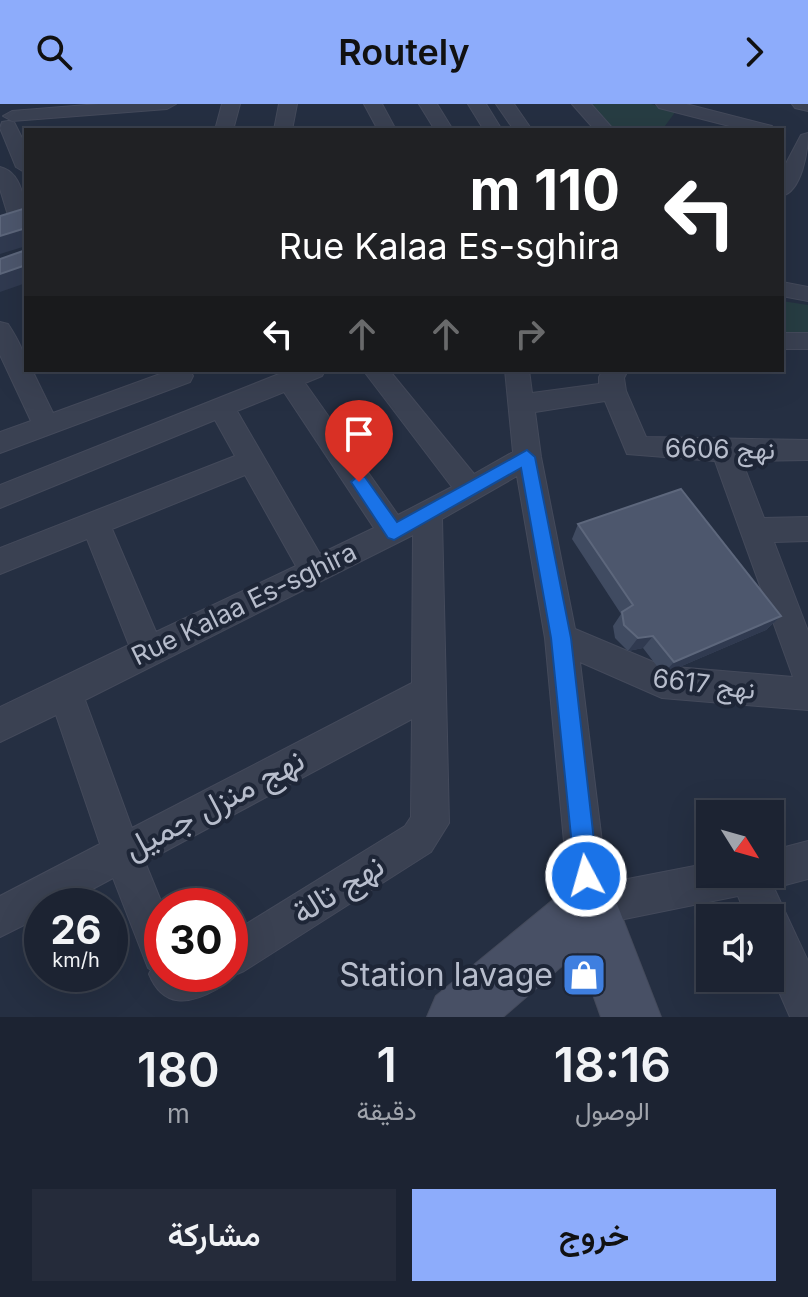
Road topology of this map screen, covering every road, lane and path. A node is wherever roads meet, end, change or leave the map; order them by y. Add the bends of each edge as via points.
1 (152, 104) edge
2 (167, 104) edge
3 (231, 104) edge
4 (288, 104) edge
5 (373, 104) edge
6 (428, 104) edge
7 (505, 104) edge
8 (581, 104) edge
9 (801, 104) edge
10 (484, 105) edge
11 (808, 106) edge
12 (112, 108) junction
13 (673, 110) edge
14 (9, 119) edge
15 (734, 126) edge
16 (127, 128) edge
17 (225, 128) edge
18 (283, 128) edge
19 (386, 128) edge
20 (443, 128) edge
21 (492, 128) edge
22 (518, 128) edge
23 (603, 128) edge
24 (784, 134) edge
25 (808, 140) edge
26 (24, 164) edge
27 (0, 165) edge
28 (12, 182) edge
29 (784, 186) edge
30 (24, 230) edge
31 (784, 289) edge
32 (808, 294) edge
33 (0, 330) edge
34 (377, 372) edge
35 (496, 372) edge
36 (180, 373) edge
37 (301, 375) edge
38 (614, 381) edge
39 (520, 391) edge
40 (216, 412) junction
41 (46, 425) junction
42 (0, 443) edge
43 (808, 450) edge
44 (725, 451) junction
45 (527, 457) junction
46 (251, 461) junction
47 (471, 491) junction
48 (0, 497) edge
49 (428, 515) junction
50 (95, 523) junction
51 (808, 529) edge
52 (755, 530) junction
53 (394, 533) junction
54 (0, 561) edge
55 (314, 571) junction
56 (797, 610) edge
57 (561, 638) junction
58 (147, 650) junction
59 (808, 674) edge
60 (65, 692) junction
61 (429, 692) junction
62 (808, 694) edge
63 (0, 725) edge
64 (122, 853) junction
65 (808, 860) edge
66 (784, 866) edge
67 (696, 885) edge
68 (590, 906) junction
69 (144, 909) edge
70 (0, 917) edge
71 (248, 946) edge
72 (784, 956) edge
73 (808, 1008) edge
74 (457, 1017) edge
75 (631, 1017) edge

1 - 2 street
1 - 12 street
3 - 17 street
4 - 18 street
5 - 19 street
6 - 20 street
7 - 22 street
8 - 23 street
9 - 11 street
10 - 21 street
12 - 14 street
12 - 16 street
13 - 15 street
14 - 26 street
24 - 25 street
25 - 29 street
26 - 27 street
28 - 30 street
31 - 32 street
33 - 41 street
34 - 47 street
35 - 39 street
36 - 40 street
36 - 41 street
37 - 40 street
37 - 53 street
38 - 39 street
38 - 44 street, نهج 6606 via 634,444
39 - 45 street
40 - 46 street
40 - 48 street
41 - 42 street
43 - 44 street, نهج 6606
44 - 52 street
45 - 47 street, Rue Kalaa Es-sghira
45 - 57 street
46 - 50 street
46 - 55 street
47 - 49 street, Rue Kalaa Es-sghira
49 - 53 street, Rue Kalaa Es-sghira
49 - 61 street
50 - 54 street
50 - 58 street
51 - 52 street
52 - 56 street
53 - 55 street, Rue Kalaa Es-sghira
55 - 58 street, Rue Kalaa Es-sghira
56 - 59 street
57 - 62 street, نهج 6617 via 662,682
57 - 68 street
58 - 60 street, Rue Kalaa Es-sghira
60 - 63 street, Rue Kalaa Es-sghira
60 - 64 street
61 - 64 street, نهج منزل جميل
61 - 71 street, نهج تالة via 430,823 418,839
64 - 69 street
64 - 70 street, نهج منزل جميل
65 - 66 street
67 - 68 street
68 - 74 street
68 - 75 street
72 - 73 street

